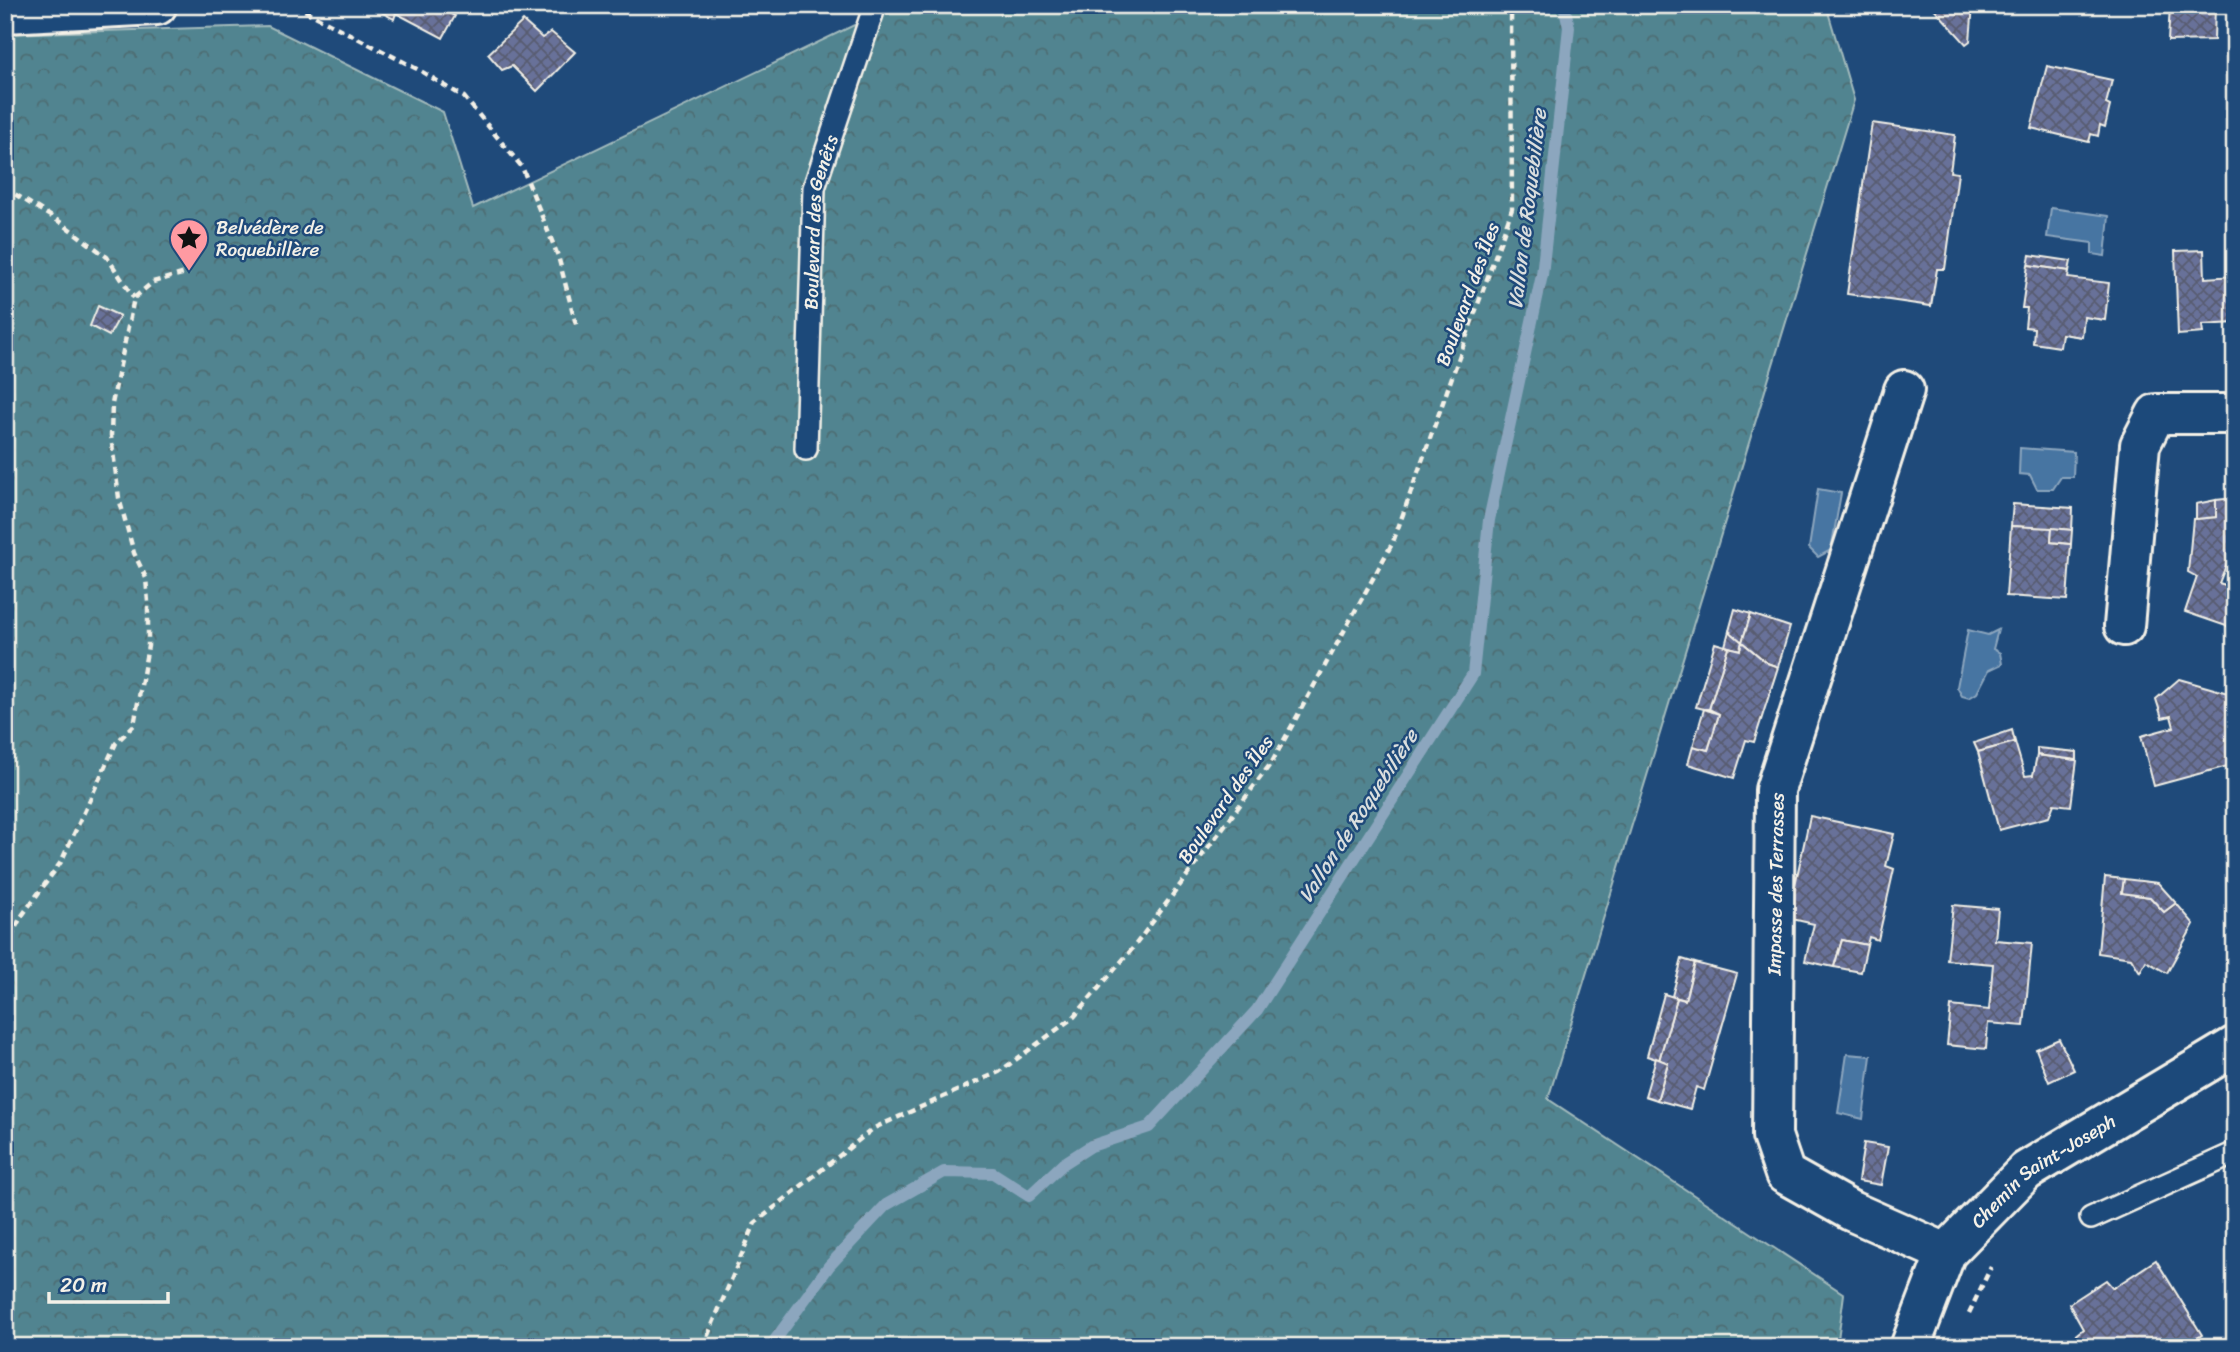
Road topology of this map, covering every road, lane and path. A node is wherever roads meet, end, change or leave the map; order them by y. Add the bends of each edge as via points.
1 (156, 5) edge
2 (294, 5) edge
3 (875, 5) edge
4 (1511, 5) edge
5 (5, 13) edge
6 (5, 188) edge
7 (190, 272) dead end
8 (134, 298) junction
9 (577, 328) dead end
10 (1904, 390) dead end
11 (2235, 414) edge
12 (806, 449) dead end
13 (2124, 626) dead end
14 (5, 948) edge
15 (2235, 1045) edge
16 (2235, 1153) edge
17 (2091, 1218) dead end
18 (1946, 1252) junction
19 (704, 1347) edge
20 (1910, 1347) edge

1 - 5 street
2 - 9 path via 464,97 522,167 558,256
3 - 12 lane, Boulevard des Genêts via 814,188
4 - 19 path, Boulevard des Îles via 1512,209 1393,542 1272,762 1133,948 1074,1017 999,1072 874,1128 755,1223
6 - 8 path via 107,257
7 - 8 path via 153,282
8 - 14 path via 112,404 111,436 119,498 146,578 149,602 142,693 134,725 116,743 61,862 21,917
10 - 18 street, Impasse des Terrasses via 1775,790 1772,1136 1785,1174 1851,1211
11 - 13 street via 2156,414 2140,445
15 - 18 street, Chemin Saint-Joseph via 2026,1171
16 - 17 lane
18 - 20 street, Chemin Saint-Joseph

